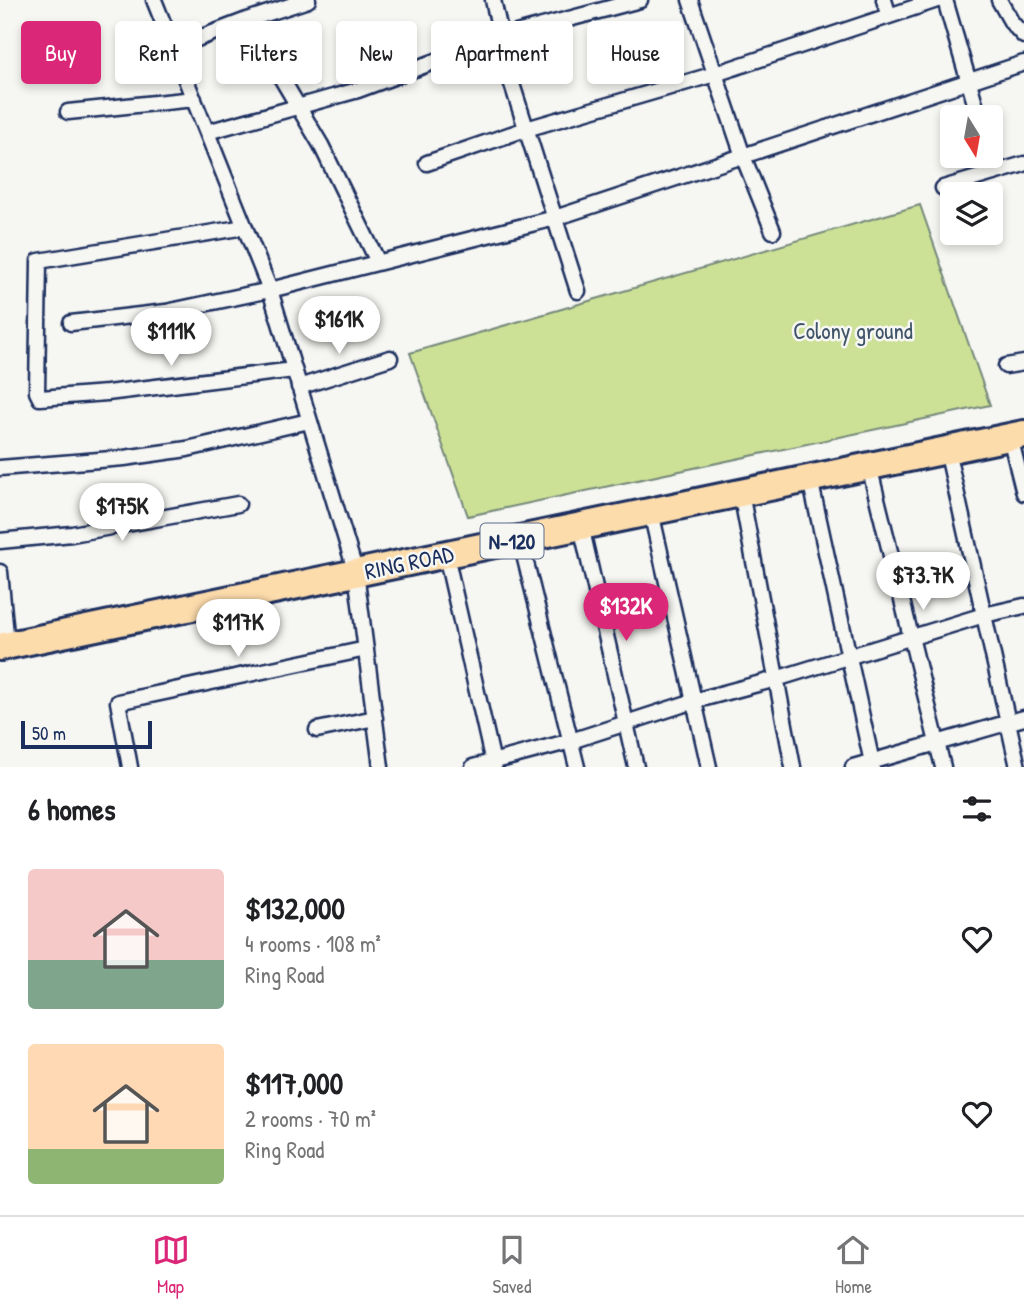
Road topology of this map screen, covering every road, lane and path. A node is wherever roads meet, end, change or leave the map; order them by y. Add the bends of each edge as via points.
1 (154, 0) edge
2 (308, 0) edge
3 (493, 0) edge
4 (640, 0) edge
5 (690, 0) edge
6 (884, 0) edge
7 (937, 0) edge
8 (945, 0) edge
9 (999, 0) edge
10 (889, 16) junction
11 (247, 20) junction
12 (162, 21) edge
13 (498, 21) edge
14 (561, 21) edge
15 (1024, 36) edge
16 (202, 37) edge
17 (431, 63) edge
18 (1024, 64) edge
19 (715, 74) junction
20 (969, 82) junction
21 (188, 84) edge
22 (512, 84) edge
23 (194, 99) junction
24 (976, 105) edge
25 (300, 106) junction
26 (68, 112) dead end
27 (526, 129) junction
28 (207, 132) junction
29 (743, 156) junction
30 (427, 163) dead end
31 (1024, 164) edge
32 (994, 168) edge
33 (995, 173) junction
34 (964, 182) edge
35 (555, 218) junction
36 (245, 227) junction
37 (773, 231) dead end
38 (378, 262) junction
39 (270, 290) junction
40 (578, 291) dead end
41 (71, 323) dead end
42 (390, 358) dead end
43 (1024, 363) edge
44 (1006, 366) dead end
45 (294, 370) junction
46 (299, 387) junction
47 (309, 421) junction
48 (1017, 435) edge
49 (947, 450) junction
50 (869, 466) junction
51 (0, 468) edge
52 (810, 478) junction
53 (741, 493) junction
54 (1024, 493) edge
55 (238, 504) dead end
56 (651, 512) junction
57 (582, 526) junction
58 (520, 539) junction
59 (0, 541) edge
60 (446, 555) junction
61 (0, 572) edge
62 (356, 573) junction
63 (1024, 606) edge
64 (984, 615) junction
65 (911, 637) junction
66 (4, 646) edge
67 (366, 649) junction
68 (849, 657) junction
69 (776, 679) junction
70 (694, 701) junction
71 (375, 718) junction
72 (1024, 718) edge
73 (626, 722) junction
74 (1008, 722) junction
75 (317, 730) dead end
76 (571, 741) junction
77 (937, 743) junction
78 (872, 764) edge
79 (494, 765) edge
80 (131, 767) edge
81 (381, 767) edge
82 (473, 767) edge
83 (577, 767) edge
84 (636, 767) edge
85 (709, 767) edge
86 (793, 767) edge
87 (853, 767) edge
88 (943, 767) edge
89 (1018, 767) edge

1 - 12 street
2 - 11 street
3 - 13 street
4 - 14 street
5 - 19 street
6 - 10 street
7 - 10 street
8 - 20 street
9 - 15 street
10 - 19 street
11 - 16 street
11 - 25 street
17 - 25 street
18 - 20 street
19 - 27 street
19 - 29 street
20 - 24 street
20 - 29 street
21 - 23 street
22 - 27 street
23 - 26 street
23 - 28 street
25 - 28 street
25 - 38 street
27 - 30 street
27 - 35 street
28 - 36 street
29 - 35 street
29 - 37 street
31 - 33 street
32 - 33 street
33 - 34 street
35 - 38 street
35 - 40 street
36 - 39 street
36 - 45 street via 39,261 37,392 40,398 95,394
38 - 39 street
39 - 41 street via 166,312
39 - 45 street
42 - 46 street
43 - 44 street
45 - 46 street
46 - 47 street
47 - 51 street via 187,449
47 - 62 street
48 - 49 highway, RING ROAD / N-120
48 - 54 street
49 - 50 highway, RING ROAD / N-120
49 - 64 street
50 - 52 highway, RING ROAD / N-120
50 - 65 street
52 - 53 highway, RING ROAD / N-120
52 - 68 street
53 - 56 highway, RING ROAD / N-120
53 - 69 street
55 - 59 street via 72,534
56 - 57 highway, RING ROAD / N-120
56 - 70 street
57 - 58 highway, RING ROAD / N-120
57 - 73 street
58 - 60 highway, RING ROAD / N-120
58 - 76 street
60 - 62 highway, RING ROAD / N-120
60 - 79 street
61 - 66 street
62 - 66 highway, RING ROAD / N-120
62 - 67 street
63 - 64 street
64 - 65 street
64 - 74 street
65 - 68 street
65 - 77 street
67 - 71 street
67 - 80 street via 118,702
68 - 69 street
68 - 78 street
69 - 70 street
69 - 86 street
70 - 73 street
70 - 85 street
71 - 75 street
71 - 81 street
72 - 74 street
73 - 76 street
73 - 84 street
74 - 77 street
74 - 89 street
76 - 79 street
76 - 83 street
77 - 78 street
77 - 88 street
78 - 87 street
79 - 82 street

